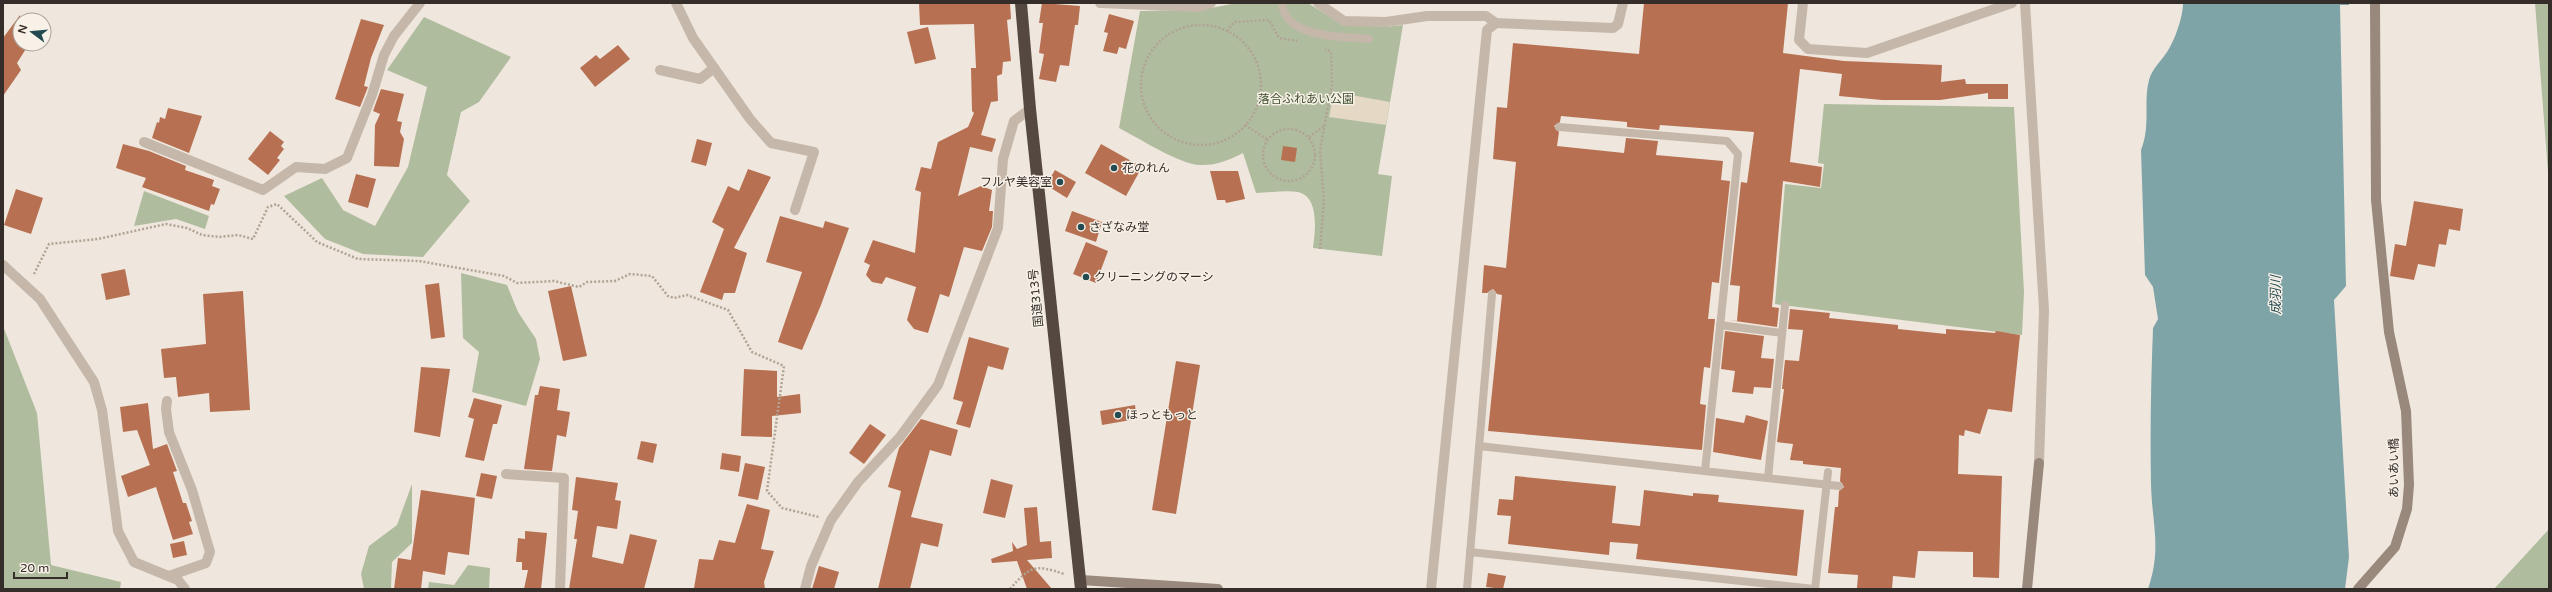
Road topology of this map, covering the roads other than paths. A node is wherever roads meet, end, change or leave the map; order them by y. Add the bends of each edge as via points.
1 (420, 3) edge
2 (676, 3) edge
3 (1021, 3) edge
4 (1100, 3) edge
5 (1211, 3) edge
6 (1282, 3) edge
7 (1318, 3) edge
8 (1623, 3) edge
9 (1803, 3) edge
10 (2012, 3) edge
11 (2026, 3) edge
12 (2375, 3) edge
13 (1496, 22) junction
14 (1369, 39) dead end
15 (714, 68) junction
16 (660, 70) dead end
17 (1030, 109) junction
18 (1559, 127) dead end
19 (144, 142) dead end
20 (795, 210) dead end
21 (3, 265) edge
22 (1492, 294) dead end
23 (1785, 305) dead end
24 (1720, 325) junction
25 (1782, 333) junction
26 (167, 401) dead end
27 (1479, 446) junction
28 (1705, 471) junction
29 (1828, 472) dead end
30 (506, 474) dead end
31 (1768, 478) junction
32 (1826, 485) junction
33 (1839, 486) dead end
34 (1470, 552) junction
35 (169, 576) junction
36 (1081, 584) edge
37 (185, 589) edge
38 (560, 589) edge
39 (805, 589) edge
40 (1218, 589) edge
41 (1431, 589) edge
42 (1467, 589) edge
43 (1814, 589) edge
44 (2027, 589) edge
45 (2358, 589) edge

1 - 19 street via 394,36 384,55 372,95 347,158 325,169 296,167 263,190
2 - 15 street via 693,38
3 - 17 highway, 国道313号
4 - 5 street via 1199,7
6 - 14 lane via 1282,11 1294,24 1310,33
7 - 13 street via 1344,21 1386,22 1427,16 1486,16
8 - 13 street via 1618,24 1613,28
9 - 10 street via 1799,40 1808,49 1868,53
11 - 44 street via 2044,310 2039,462
12 - 45 street, あいあい橋 via 2376,200 2389,332 2406,411 2410,485 2407,509 2395,548
13 - 41 street via 1487,30
15 - 16 street via 700,79
15 - 20 street via 750,119 771,143 814,152
17 - 36 highway, 国道313号
17 - 39 street via 1014,121 1003,159 998,228 938,384 900,437 858,482 831,520 811,566
18 - 24 lane via 1727,141 1738,154
21 - 35 street via 40,299 94,382 102,410 118,531 134,562
22 - 27 lane
23 - 25 lane
24 - 25 lane
24 - 28 lane
25 - 31 lane
26 - 35 street via 169,432 192,490 210,552 206,563
27 - 28 lane
27 - 34 lane
28 - 31 lane
29 - 32 lane
30 - 38 street via 564,478
31 - 32 lane
32 - 33 lane
32 - 43 lane
34 - 42 lane
34 - 43 lane
35 - 37 street via 178,580
36 - 40 street

